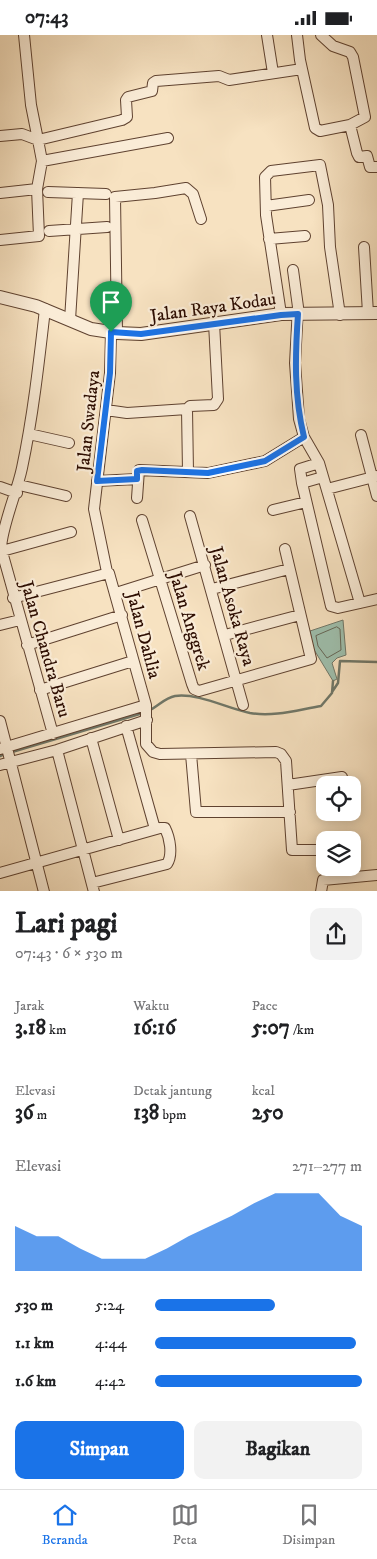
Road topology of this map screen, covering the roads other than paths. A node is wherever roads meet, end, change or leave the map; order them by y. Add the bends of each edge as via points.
1 (24, 35) edge
2 (267, 35) edge
3 (297, 35) edge
4 (321, 35) edge
5 (302, 69) junction
6 (273, 73) junction
7 (350, 125) junction
8 (0, 136) edge
9 (168, 138) dead end
10 (38, 140) junction
11 (42, 161) junction
12 (377, 167) edge
13 (37, 189) junction
14 (48, 192) dead end
15 (0, 193) edge
16 (78, 193) junction
17 (106, 194) dead end
18 (309, 200) dead end
19 (266, 206) junction
20 (201, 219) dead end
21 (107, 227) dead end
22 (77, 230) junction
23 (49, 231) dead end
24 (305, 236) dead end
25 (269, 239) junction
26 (0, 240) edge
27 (364, 247) dead end
28 (293, 270) dead end
29 (0, 297) edge
30 (45, 309) junction
31 (372, 313) edge
32 (298, 314) junction
33 (281, 315) junction
34 (340, 315) junction
35 (70, 320) junction
36 (214, 323) junction
37 (114, 333) junction
38 (187, 409) junction
39 (106, 411) junction
40 (29, 434) junction
41 (361, 435) dead end
42 (304, 437) junction
43 (69, 443) dead end
44 (319, 463) junction
45 (188, 472) junction
46 (324, 477) junction
47 (374, 477) edge
48 (137, 479) junction
49 (97, 481) junction
50 (302, 483) junction
51 (0, 487) edge
52 (18, 489) junction
53 (327, 489) junction
54 (66, 495) dead end
55 (377, 496) edge
56 (137, 498) dead end
57 (306, 502) junction
58 (273, 510) dead end
59 (190, 516) dead end
60 (142, 520) dead end
61 (71, 532) dead end
62 (285, 549) dead end
63 (2, 551) junction
64 (205, 565) junction
65 (289, 569) junction
66 (108, 573) junction
67 (160, 579) junction
68 (212, 589) junction
69 (116, 593) junction
70 (14, 598) junction
71 (377, 599) edge
72 (360, 603) junction
73 (122, 615) junction
74 (300, 615) junction
75 (20, 620) junction
76 (0, 625) edge
77 (225, 635) junction
78 (27, 645) junction
79 (133, 661) junction
80 (237, 681) junction
81 (40, 690) junction
82 (243, 705) dead end
83 (147, 712) junction
84 (0, 721) edge
85 (126, 726) junction
86 (53, 734) junction
87 (91, 738) junction
88 (57, 750) junction
89 (8, 753) edge
90 (191, 754) junction
91 (0, 765) edge
92 (316, 781) edge
93 (288, 785) junction
94 (290, 812) junction
95 (155, 829) junction
96 (120, 840) junction
97 (83, 850) junction
98 (316, 850) edge
99 (36, 863) junction
100 (0, 873) edge
101 (361, 875) edge
102 (377, 875) edge
103 (328, 876) edge
104 (93, 887) edge
105 (44, 891) edge
106 (321, 891) edge

1 - 10 street
2 - 6 street
3 - 5 street
4 - 7 street via 333,45 350,52 352,57 366,117
5 - 6 street
5 - 7 street via 315,128 320,131
6 - 10 street via 229,80 219,76 156,81 152,91 128,97 127,117 122,120
7 - 12 street via 359,157 367,156 370,167
8 - 10 street via 22,135
9 - 11 street
10 - 11 street
11 - 13 street
13 - 15 street
13 - 26 street via 39,236
14 - 16 street
16 - 17 street
16 - 22 street
18 - 19 street
19 - 25 street
19 - 34 street via 265,177 268,173 322,166
20 - 37 street, Jalan Swadaya via 193,194 186,187 115,197
21 - 22 street
22 - 23 street
22 - 35 street
24 - 25 street
25 - 33 street
27 - 31 street
28 - 32 street
29 - 30 street, Jalan Raya Kodau
30 - 35 street, Jalan Raya Kodau
30 - 40 street, Jalan Chandra Baru
31 - 34 street, Jalan Raya Kodau
32 - 33 street, Jalan Raya Kodau
32 - 34 street, Jalan Raya Kodau
32 - 42 street via 296,395
33 - 36 street, Jalan Raya Kodau
35 - 37 street, Jalan Raya Kodau via 91,329
36 - 37 street, Jalan Raya Kodau via 141,334
36 - 38 street via 218,399 214,405 190,406
37 - 39 street, Jalan Swadaya
38 - 39 street via 127,413
38 - 45 street
39 - 49 street, Jalan Swadaya
40 - 43 street
40 - 52 street, Jalan Chandra Baru
41 - 47 street
42 - 44 street
42 - 45 street via 265,461 208,473
44 - 46 street
44 - 50 street via 300,469
45 - 48 street via 142,470 137,471
46 - 50 street
46 - 53 street
47 - 53 street
47 - 55 street
48 - 49 street
48 - 56 street
49 - 66 street, Jalan Swadaya via 95,513
50 - 57 street
51 - 52 street
52 - 54 street
52 - 63 street, Jalan Chandra Baru via 1,535
53 - 72 street
57 - 58 street
57 - 72 street via 331,606 338,608
59 - 64 street, Jalan Asoka Raya
60 - 67 street, Jalan Anggrek
61 - 63 street
62 - 65 street
63 - 70 street, Jalan Chandra Baru
64 - 67 street
64 - 68 street, Jalan Asoka Raya
65 - 68 street
65 - 74 street
66 - 69 street, Jalan Dahlia
66 - 70 street
67 - 69 street
67 - 80 street, Jalan Anggrek via 194,689 199,691
68 - 77 street, Jalan Asoka Raya
69 - 73 street, Jalan Dahlia
70 - 75 street, Jalan Chandra Baru
71 - 72 street
73 - 78 street
73 - 79 street, Jalan Dahlia
74 - 77 street
74 - 80 street via 311,659
75 - 76 street
75 - 78 street, Jalan Chandra Baru
77 - 80 street, Jalan Asoka Raya
78 - 81 street, Jalan Chandra Baru
79 - 81 street
79 - 83 street, Jalan Dahlia
80 - 82 street, Jalan Asoka Raya
81 - 86 street, Jalan Chandra Baru
83 - 85 street
83 - 86 street
83 - 90 street, Jalan Dahlia via 146,744 152,753
84 - 89 street
85 - 87 street
85 - 95 street
86 - 89 street
87 - 88 street
87 - 96 street
88 - 89 street
88 - 97 street
89 - 91 street
89 - 99 street
90 - 93 street via 276,752 285,757
90 - 94 street via 196,812
92 - 93 street
93 - 94 street
94 - 98 street via 292,851
95 - 96 street
95 - 104 street via 167,831 170,853 167,864
96 - 97 street
97 - 99 street
97 - 104 street
99 - 100 street
99 - 105 street
101 - 102 street
103 - 106 street

